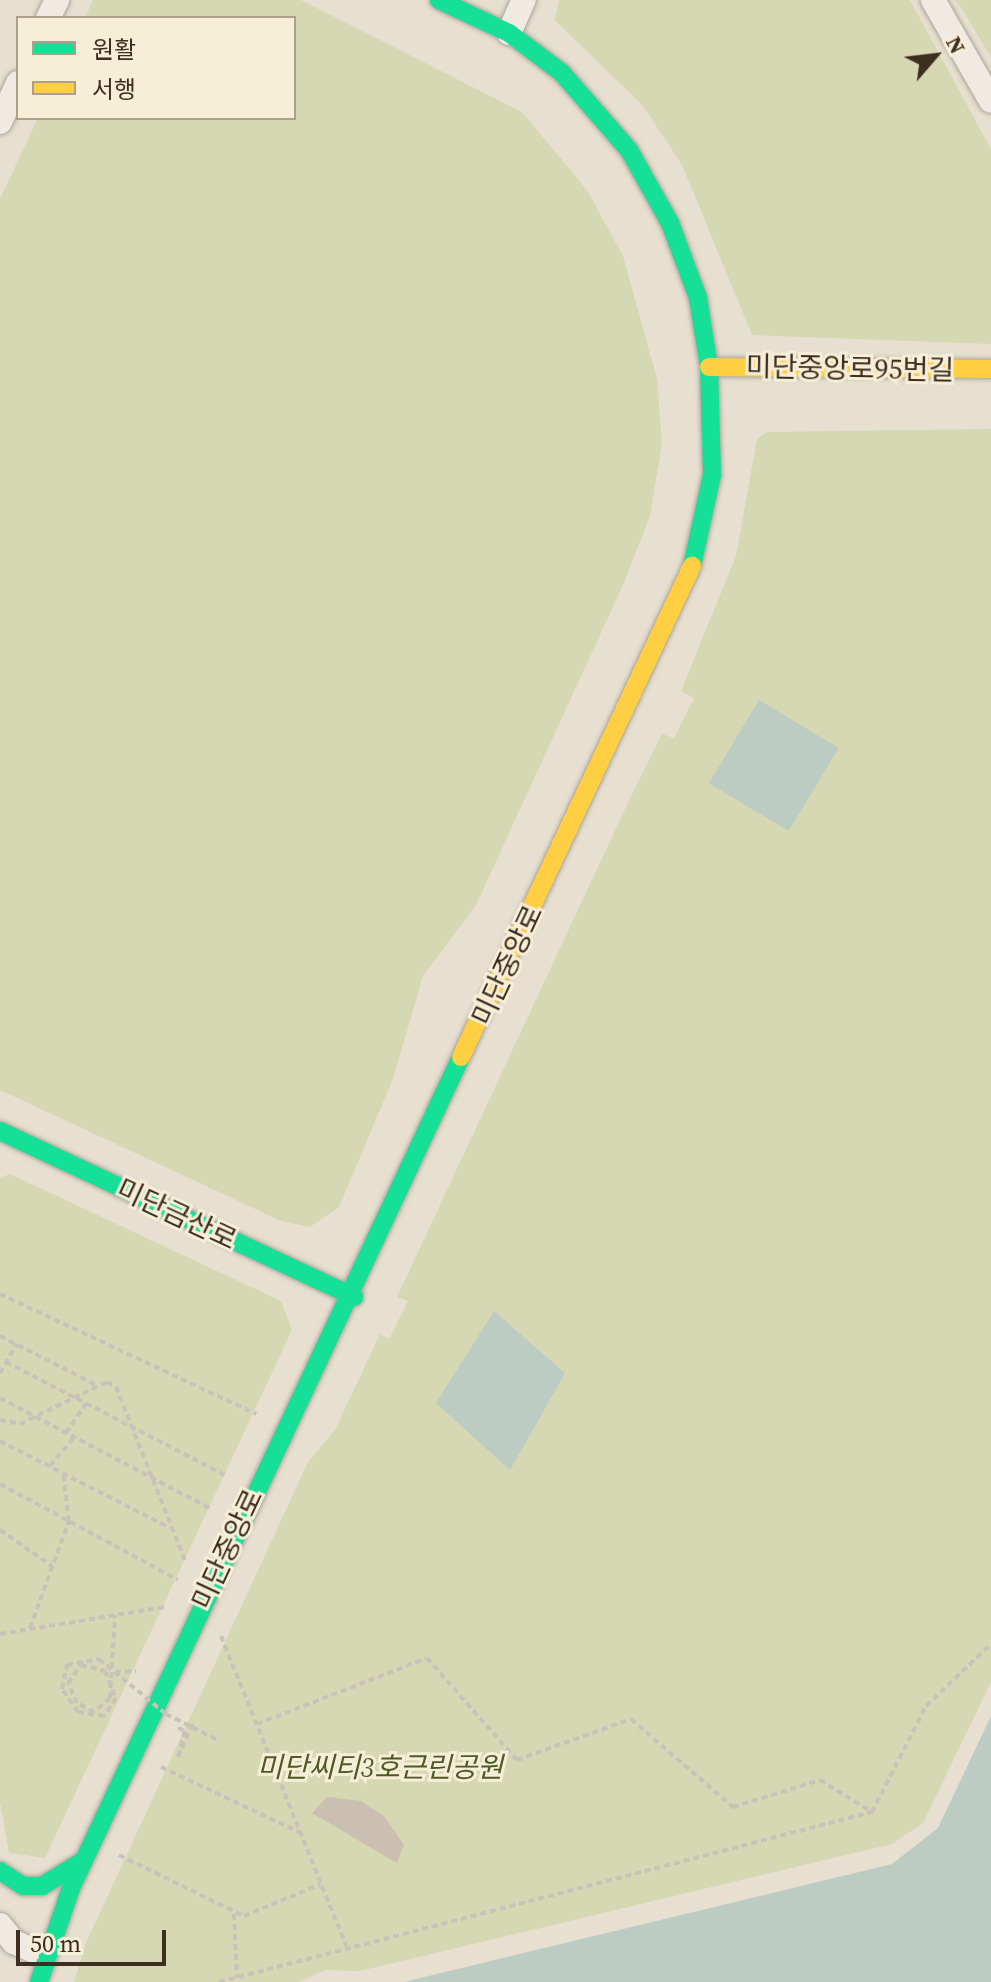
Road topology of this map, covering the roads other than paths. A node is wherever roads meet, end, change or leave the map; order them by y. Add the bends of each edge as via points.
1 (439, 0) edge
2 (524, 0) edge
3 (933, 0) edge
4 (509, 33) junction
5 (16, 87) edge
6 (991, 101) edge
7 (0, 122) edge
8 (709, 367) junction
9 (991, 369) edge
10 (0, 1131) edge
11 (354, 1297) junction
12 (83, 1861) junction
13 (0, 1871) edge
14 (0, 1925) edge
15 (45, 1956) junction
16 (39, 1982) edge

1 - 4 street, 미단중앙로
2 - 4 street
3 - 6 street
4 - 8 street, 미단중앙로 via 562,73 629,150 670,223 698,298
5 - 7 street
8 - 9 street, 미단중앙로95번길
8 - 11 street, 미단중앙로 via 712,475 695,559
10 - 11 street, 미단금산로
11 - 12 street, 미단중앙로 via 272,1454
12 - 13 street via 42,1886 23,1886
12 - 15 street, 미단중앙로
14 - 15 street via 14,1942
15 - 16 street, 미단중앙로

